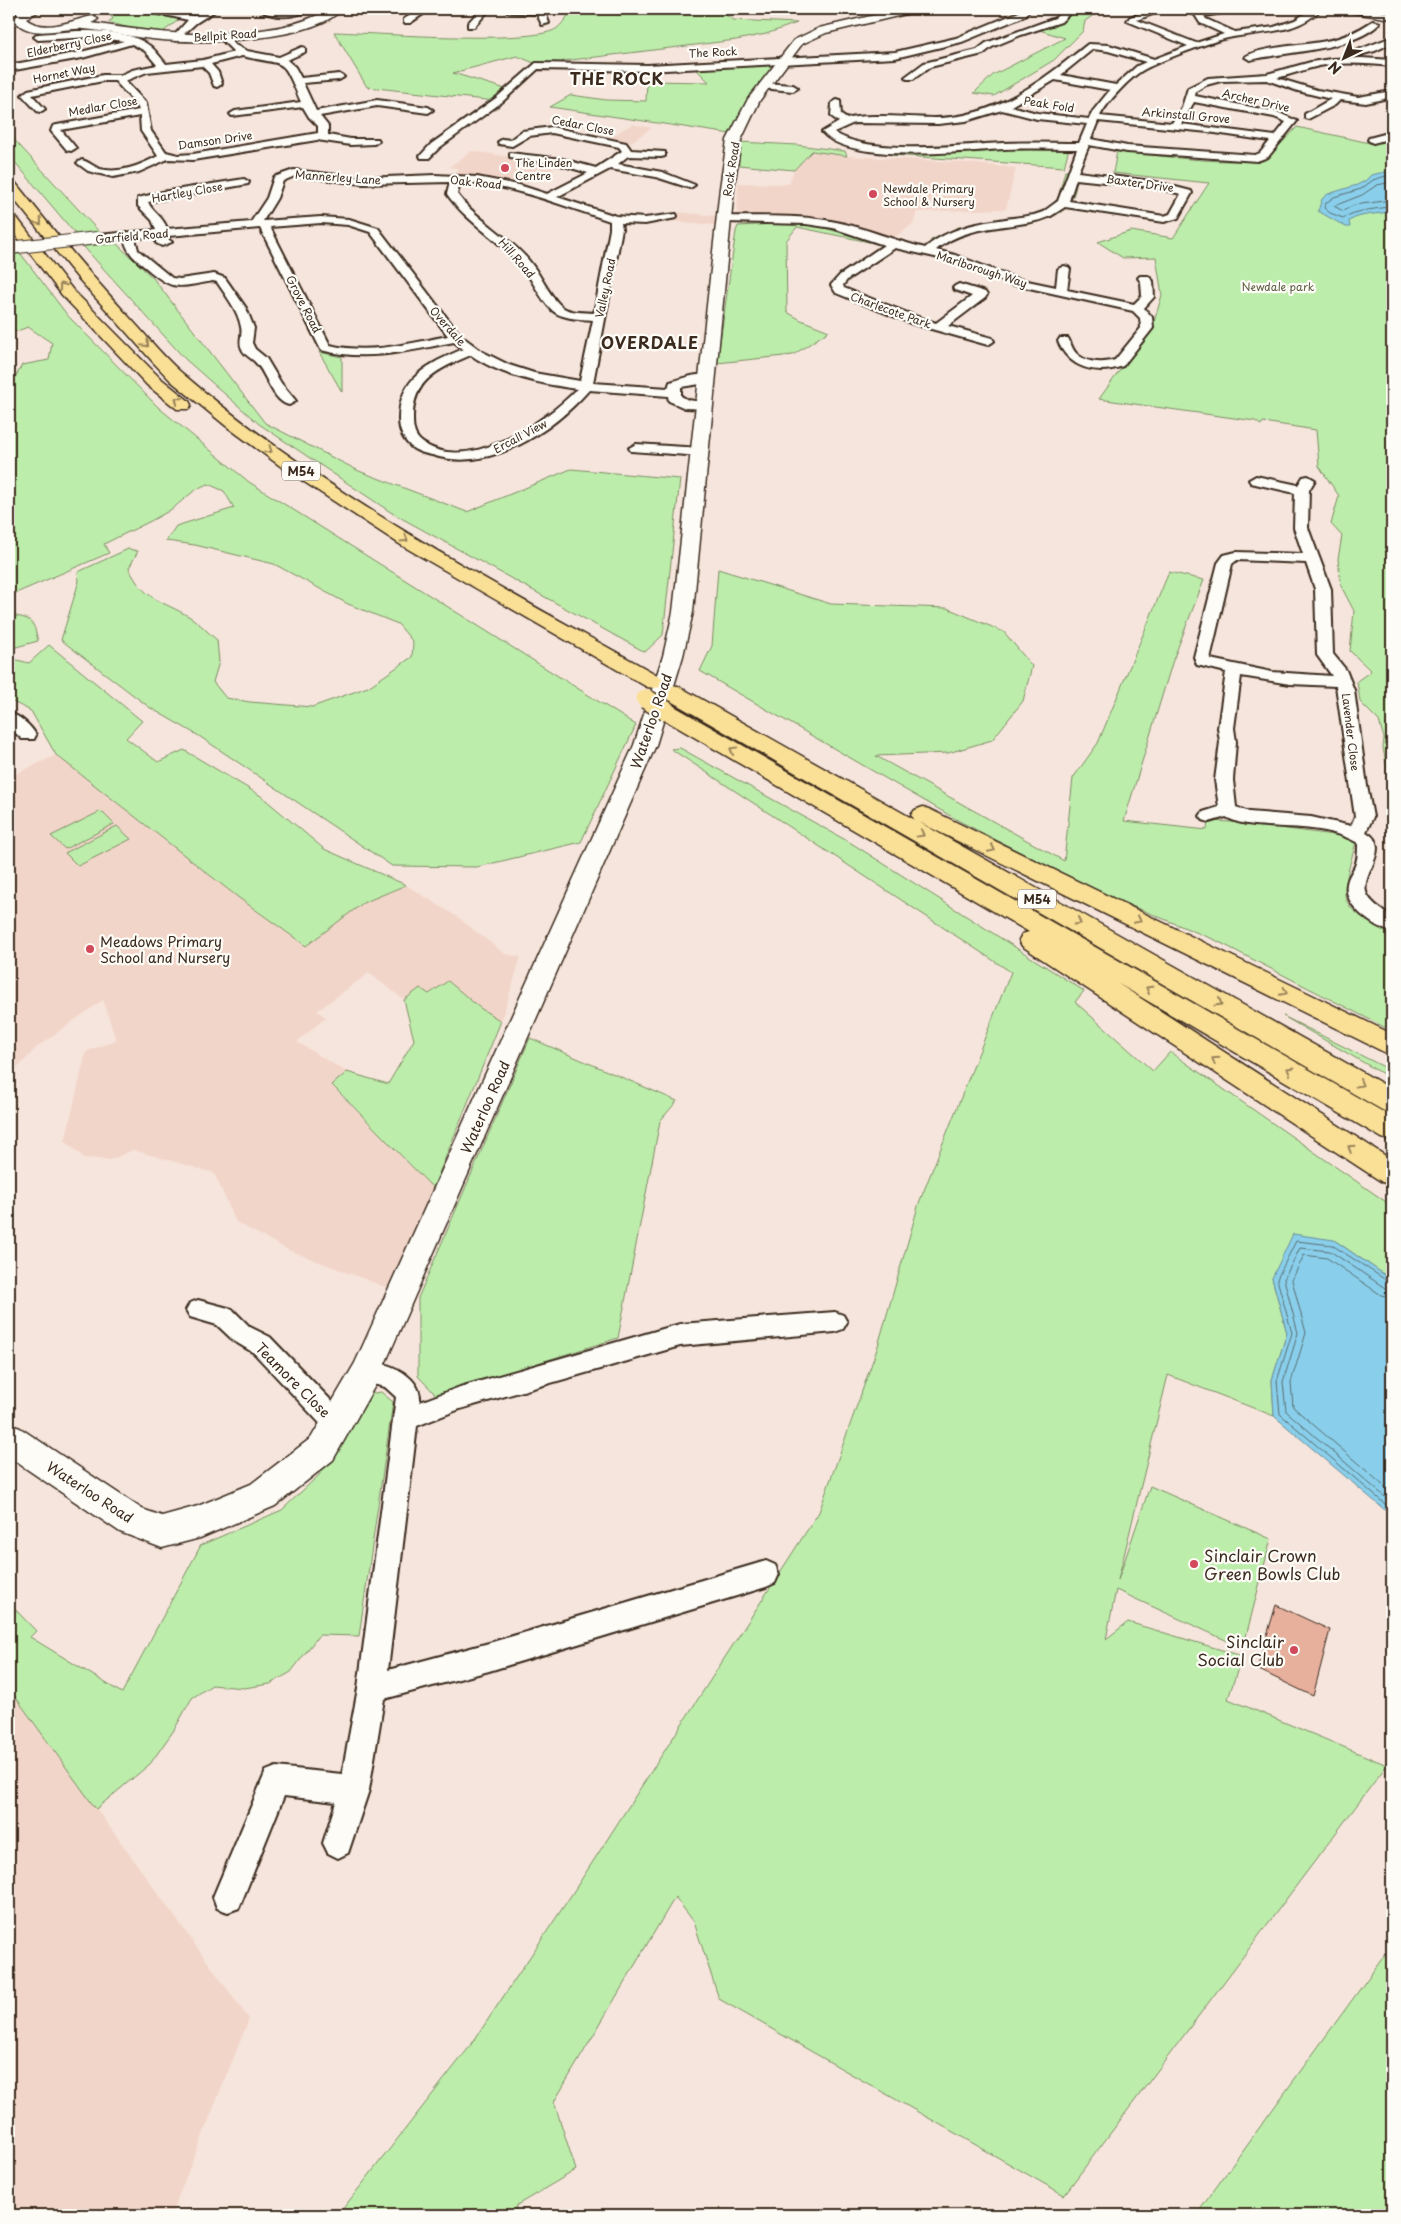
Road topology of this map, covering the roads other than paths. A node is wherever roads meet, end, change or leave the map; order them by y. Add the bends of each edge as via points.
1 (36, 9) edge
2 (214, 9) edge
3 (264, 9) edge
4 (336, 9) edge
5 (422, 9) edge
6 (486, 9) edge
7 (508, 9) edge
8 (915, 9) edge
9 (1026, 9) edge
10 (1066, 9) edge
11 (1162, 9) edge
12 (1187, 9) edge
13 (1229, 9) edge
14 (1300, 9) edge
15 (1348, 9) edge
16 (304, 10) edge
17 (1315, 10) edge
18 (159, 11) dead end
19 (96, 12) edge
20 (1200, 14) junction
21 (1366, 14) edge
22 (1392, 15) edge
23 (194, 19) junction
24 (18, 21) edge
25 (407, 22) dead end
26 (545, 23) dead end
27 (74, 25) junction
28 (471, 25) dead end
29 (109, 28) junction
30 (1232, 34) junction
31 (228, 36) junction
32 (38, 37) dead end
33 (176, 38) junction
34 (1392, 40) edge
35 (134, 41) junction
36 (1201, 44) junction
37 (1220, 46) dead end
38 (305, 50) dead end
39 (241, 53) junction
40 (1241, 53) dead end
41 (1250, 57) junction
42 (279, 60) junction
43 (785, 60) junction
44 (1364, 61) junction
45 (1154, 62) junction
46 (204, 63) junction
47 (1392, 63) edge
48 (164, 67) junction
49 (9, 68) edge
50 (349, 76) dead end
51 (1270, 76) junction
52 (910, 77) dead end
53 (1053, 77) junction
54 (122, 78) junction
55 (297, 81) junction
56 (217, 84) dead end
57 (764, 86) junction
58 (793, 88) dead end
59 (1117, 88) junction
60 (1392, 94) edge
61 (1339, 96) junction
62 (1190, 98) junction
63 (838, 103) dead end
64 (306, 104) junction
65 (50, 105) dead end
66 (1002, 107) junction
67 (428, 110) dead end
68 (144, 112) junction
69 (1290, 113) dead end
70 (235, 114) dead end
71 (312, 115) junction
72 (1308, 116) junction
73 (1318, 119) dead end
74 (1093, 120) junction
75 (846, 122) junction
76 (1175, 127) junction
77 (1392, 134) edge
78 (318, 137) junction
79 (1276, 139) junction
80 (1373, 140) dead end
81 (374, 141) dead end
82 (1188, 141) junction
83 (82, 142) dead end
84 (503, 142) dead end
85 (1084, 143) junction
86 (626, 153) junction
87 (661, 154) dead end
88 (514, 155) dead end
89 (167, 156) junction
90 (88, 165) dead end
91 (608, 165) junction
92 (597, 172) junction
93 (1072, 175) junction
94 (457, 179) junction
95 (391, 180) junction
96 (244, 182) dead end
97 (9, 184) edge
98 (690, 185) dead end
99 (549, 197) junction
100 (1063, 203) junction
101 (672, 216) dead end
102 (9, 217) edge
103 (615, 219) junction
104 (724, 220) junction
105 (259, 225) junction
106 (163, 233) junction
107 (206, 235) dead end
108 (129, 236) junction
109 (893, 244) junction
110 (9, 248) edge
111 (928, 251) junction
112 (1051, 274) dead end
113 (1143, 275) dead end
114 (959, 288) dead end
115 (1061, 292) junction
116 (1137, 308) junction
117 (598, 317) junction
118 (938, 327) junction
119 (456, 338) junction
120 (988, 341) dead end
121 (1064, 341) dead end
122 (470, 350) junction
123 (491, 362) junction
124 (435, 367) junction
125 (708, 379) junction
126 (297, 386) dead end
127 (586, 386) junction
128 (280, 391) junction
129 (674, 392) junction
130 (289, 401) dead end
131 (706, 406) junction
132 (199, 418) dead end
133 (636, 448) dead end
134 (700, 452) junction
135 (260, 464) dead end
136 (1256, 480) dead end
137 (292, 486) dead end
138 (356, 529) dead end
139 (1312, 559) junction
140 (552, 644) dead end
141 (1234, 670) junction
142 (1342, 681) junction
143 (658, 695) junction
144 (11, 722) edge
145 (28, 735) dead end
146 (775, 774) junction
147 (1228, 810) junction
148 (1209, 816) dead end
149 (1357, 832) junction
150 (1392, 925) edge
151 (1392, 1046) edge
152 (1392, 1102) edge
153 (1392, 1130) edge
154 (1392, 1174) edge
155 (198, 1310) dead end
156 (835, 1322) dead end
157 (366, 1372) junction
158 (404, 1419) junction
159 (336, 1424) junction
160 (9, 1439) edge
161 (766, 1574) dead end
162 (372, 1688) junction
163 (354, 1790) junction
164 (338, 1843) dead end
165 (228, 1897) dead end

1 - 24 street
2 - 23 street
3 - 16 street via 280,14
4 - 31 street, Bellpit Road via 324,17 288,28
5 - 25 street
6 - 28 street
7 - 26 street via 541,12
8 - 43 street, Rock Road via 813,33 798,42
9 - 43 street, The Rock via 1022,14 959,40 917,50 885,55
10 - 52 street via 1058,20 1018,33 980,52 927,65
11 - 36 street via 1131,22
12 - 20 street
13 - 20 street
14 - 17 street
15 - 22 street
17 - 30 street via 1288,26
18 - 23 street
19 - 27 street
19 - 29 street, Bellpit Road
20 - 30 street via 1203,21
21 - 22 street
21 - 41 street via 1380,24 1324,46
23 - 33 street
24 - 27 street via 52,28
27 - 29 street, Bellpit Road
29 - 33 street, Bellpit Road
30 - 36 street
31 - 33 street, Bellpit Road
31 - 39 street via 226,42
32 - 35 street via 67,33
34 - 44 street via 1372,49 1354,52
35 - 48 street via 146,48
35 - 49 street, Elderberry Close via 82,56
36 - 37 street
36 - 45 street
38 - 42 street
39 - 42 street
39 - 46 street
40 - 41 street
41 - 51 street
42 - 55 street via 290,67
43 - 57 street, Rock Road
43 - 95 street, The Rock via 647,68 536,66 513,89
44 - 47 street
44 - 51 street via 1313,65
45 - 53 street via 1091,46
45 - 59 street via 1130,75
46 - 48 street
46 - 56 street via 214,72
48 - 54 street via 138,71
50 - 55 street
51 - 61 street via 1288,86
51 - 62 street via 1207,82 1192,89
53 - 59 street
53 - 66 street
54 - 65 street, Hornet Way via 103,78 27,95 39,108
54 - 68 street, Damson Drive via 120,80 141,103
55 - 64 street
57 - 58 street
57 - 104 street, Rock Road via 734,140
59 - 74 street via 1100,106
60 - 61 street via 1367,100
61 - 72 street
62 - 76 street
62 - 79 street, Archer Drive via 1277,115 1292,121
63 - 75 street via 836,116
64 - 70 street
64 - 71 street
66 - 74 street, Peak Fold via 1037,116
66 - 75 street via 951,120
67 - 71 street via 377,103
68 - 83 street, Medlar Close via 57,128 56,131 70,146
68 - 89 street, Damson Drive via 146,131 162,154
69 - 72 street
71 - 78 street via 323,126 323,135
72 - 73 street
74 - 76 street, Arkinstall Grove
74 - 85 street
75 - 85 street, Archer Drive via 828,134 859,147 942,150
76 - 82 street, Arkinstall Grove
77 - 80 street
78 - 81 street, Damson Drive via 352,142
78 - 89 street, Damson Drive via 193,158
79 - 82 street, Arkinstall Grove via 1224,130
79 - 82 street, Archer Drive via 1257,158 1244,158
82 - 85 street, Archer Drive via 1163,152
84 - 86 street, Cedar Close via 512,143 526,133 552,130 622,145
85 - 93 street
86 - 87 street, Cedar Close
86 - 91 street, Cedar Close
88 - 92 street via 562,162
89 - 90 street via 137,170 110,174 94,172
91 - 92 street, Cedar Close
91 - 98 street via 658,174
92 - 99 street, Cedar Close
93 - 100 street
93 - 100 street, Baxter Drive via 1160,185 1187,193 1174,216 1164,220
94 - 95 street, Oak Road
94 - 99 street, Oak Road via 506,185
94 - 117 street, Hill Road via 452,194 459,204 503,240 526,264 557,309
95 - 105 street, Mannerley Lane via 284,175 277,180
96 - 106 street, Hartley Close via 142,200 143,206 159,220
97 -> 143 highway, M54 via 92,285 176,376 251,437 346,503
99 - 103 street, Oak Road
100 - 111 street via 1036,218 967,229 941,240
101 - 103 street, Oak Road via 645,221
132 -> 102 highway via 153,381 67,292
103 - 117 street, Valley Road via 616,229
104 - 109 street, Marlborough Way via 806,221 835,225
104 - 125 street, Rock Road
105 - 106 street, Garfield Road
105 - 119 street, Overdale via 336,220 374,230
105 - 119 street, Grove Road via 325,347 338,352 394,350
106 - 107 street via 162,243
106 - 108 street, Garfield Road
108 - 110 street, Garfield Road, bridge
108 - 128 street via 133,251 168,281 180,283 214,277 222,280 239,306 248,328 246,344 249,351 262,361
109 - 111 street, Marlborough Way
109 - 118 street, Charlecote Park via 844,277 838,282 838,288 845,294
111 - 115 street, Marlborough Way via 1015,282
112 - 115 street via 1064,272
113 - 116 street via 1148,297
114 - 118 street via 980,295
115 - 116 street, Marlborough Way
116 - 121 street via 1146,317 1147,328 1114,365 1080,362 1070,354
117 - 127 street, Valley Road
118 - 120 street, Charlecote Park
119 - 122 street, Overdale
122 - 123 street, Overdale
122 - 124 street, Ercall View
123 - 124 street
123 - 127 street, Overdale via 533,377
124 - 127 street, Ercall View via 422,376 407,398 405,427 420,448 452,456 485,454 542,426 576,399
125 - 129 street via 676,385
125 - 131 street, Rock Road
126 - 128 street
127 - 129 street, Overdale
128 - 130 street
129 - 131 street via 674,398 685,404
131 - 134 street, Waterloo Road
133 - 134 street
134 - 157 street, Waterloo Road via 683,612 645,745
135 - 137 highway, M54
136 - 139 street, Lavender Close via 1305,485 1301,528
138 - 140 highway
139 - 141 street via 1236,556 1225,563 1202,657 1203,662
139 - 142 street, Lavender Close via 1323,589 1325,655 1338,670
141 - 142 street via 1323,682
141 - 147 street via 1226,728 1228,742 1224,780
142 - 149 street, Lavender Close via 1346,690 1364,817
146 -> 143 highway, M54
143 -> 151 highway, M54 via 1043,873
143 -> 152 highway, M54
144 - 145 street
153 -> 146 highway, M54
154 -> 146 highway, M54
147 - 148 street
147 - 149 street via 1249,818
149 - 150 street via 1367,840 1366,862 1356,885 1359,896
155 - 159 street, Teamore Close via 224,1316 242,1334 262,1345
156 - 158 street via 680,1335 460,1398
157 - 158 street via 405,1386 408,1397
157 - 159 street, Waterloo Road
158 - 162 street
159 - 160 street, Waterloo Road via 322,1449 264,1494 200,1522 162,1532 132,1521
161 - 162 street via 489,1657
162 - 163 street
163 - 164 street
163 - 165 street via 276,1781

